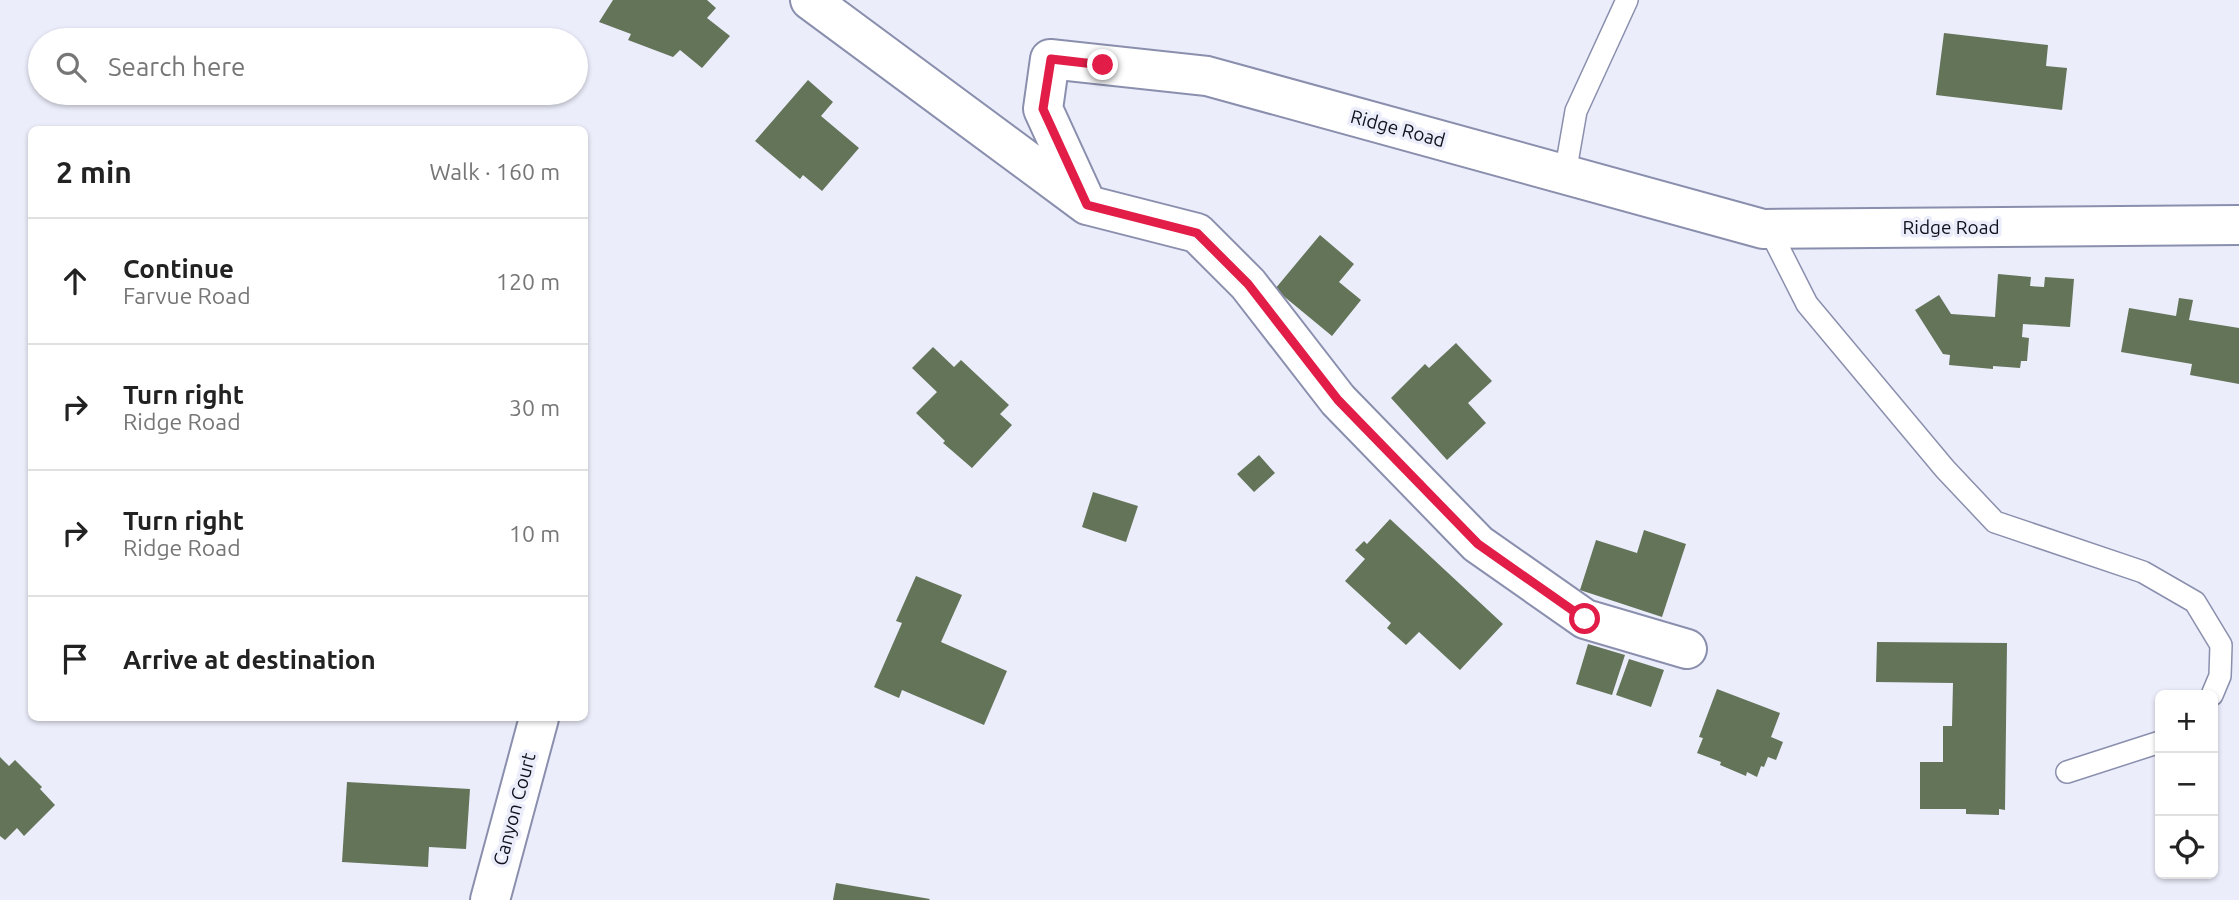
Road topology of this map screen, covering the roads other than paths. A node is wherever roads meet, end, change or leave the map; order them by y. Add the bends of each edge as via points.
1 (810, 0) edge
2 (1627, 0) edge
3 (1565, 174) junction
4 (1087, 205) junction
5 (2239, 225) edge
6 (1769, 229) junction
7 (1688, 649) dead end
8 (2214, 690) edge
9 (538, 721) edge
10 (2155, 744) edge
11 (2067, 772) dead end
12 (490, 900) edge

1 - 4 street
2 - 3 lane via 1576,111
3 - 4 street, Ridge Road via 1208,76 1051,59 1043,109
3 - 6 street, Ridge Road
4 - 7 street via 1197,233 1248,284 1338,400 1478,544 1585,619
5 - 6 street, Ridge Road
6 - 8 lane via 1807,304 1995,522 2143,572 2195,602 2221,645 2220,676
9 - 12 street, Canyon Court
10 - 11 lane

